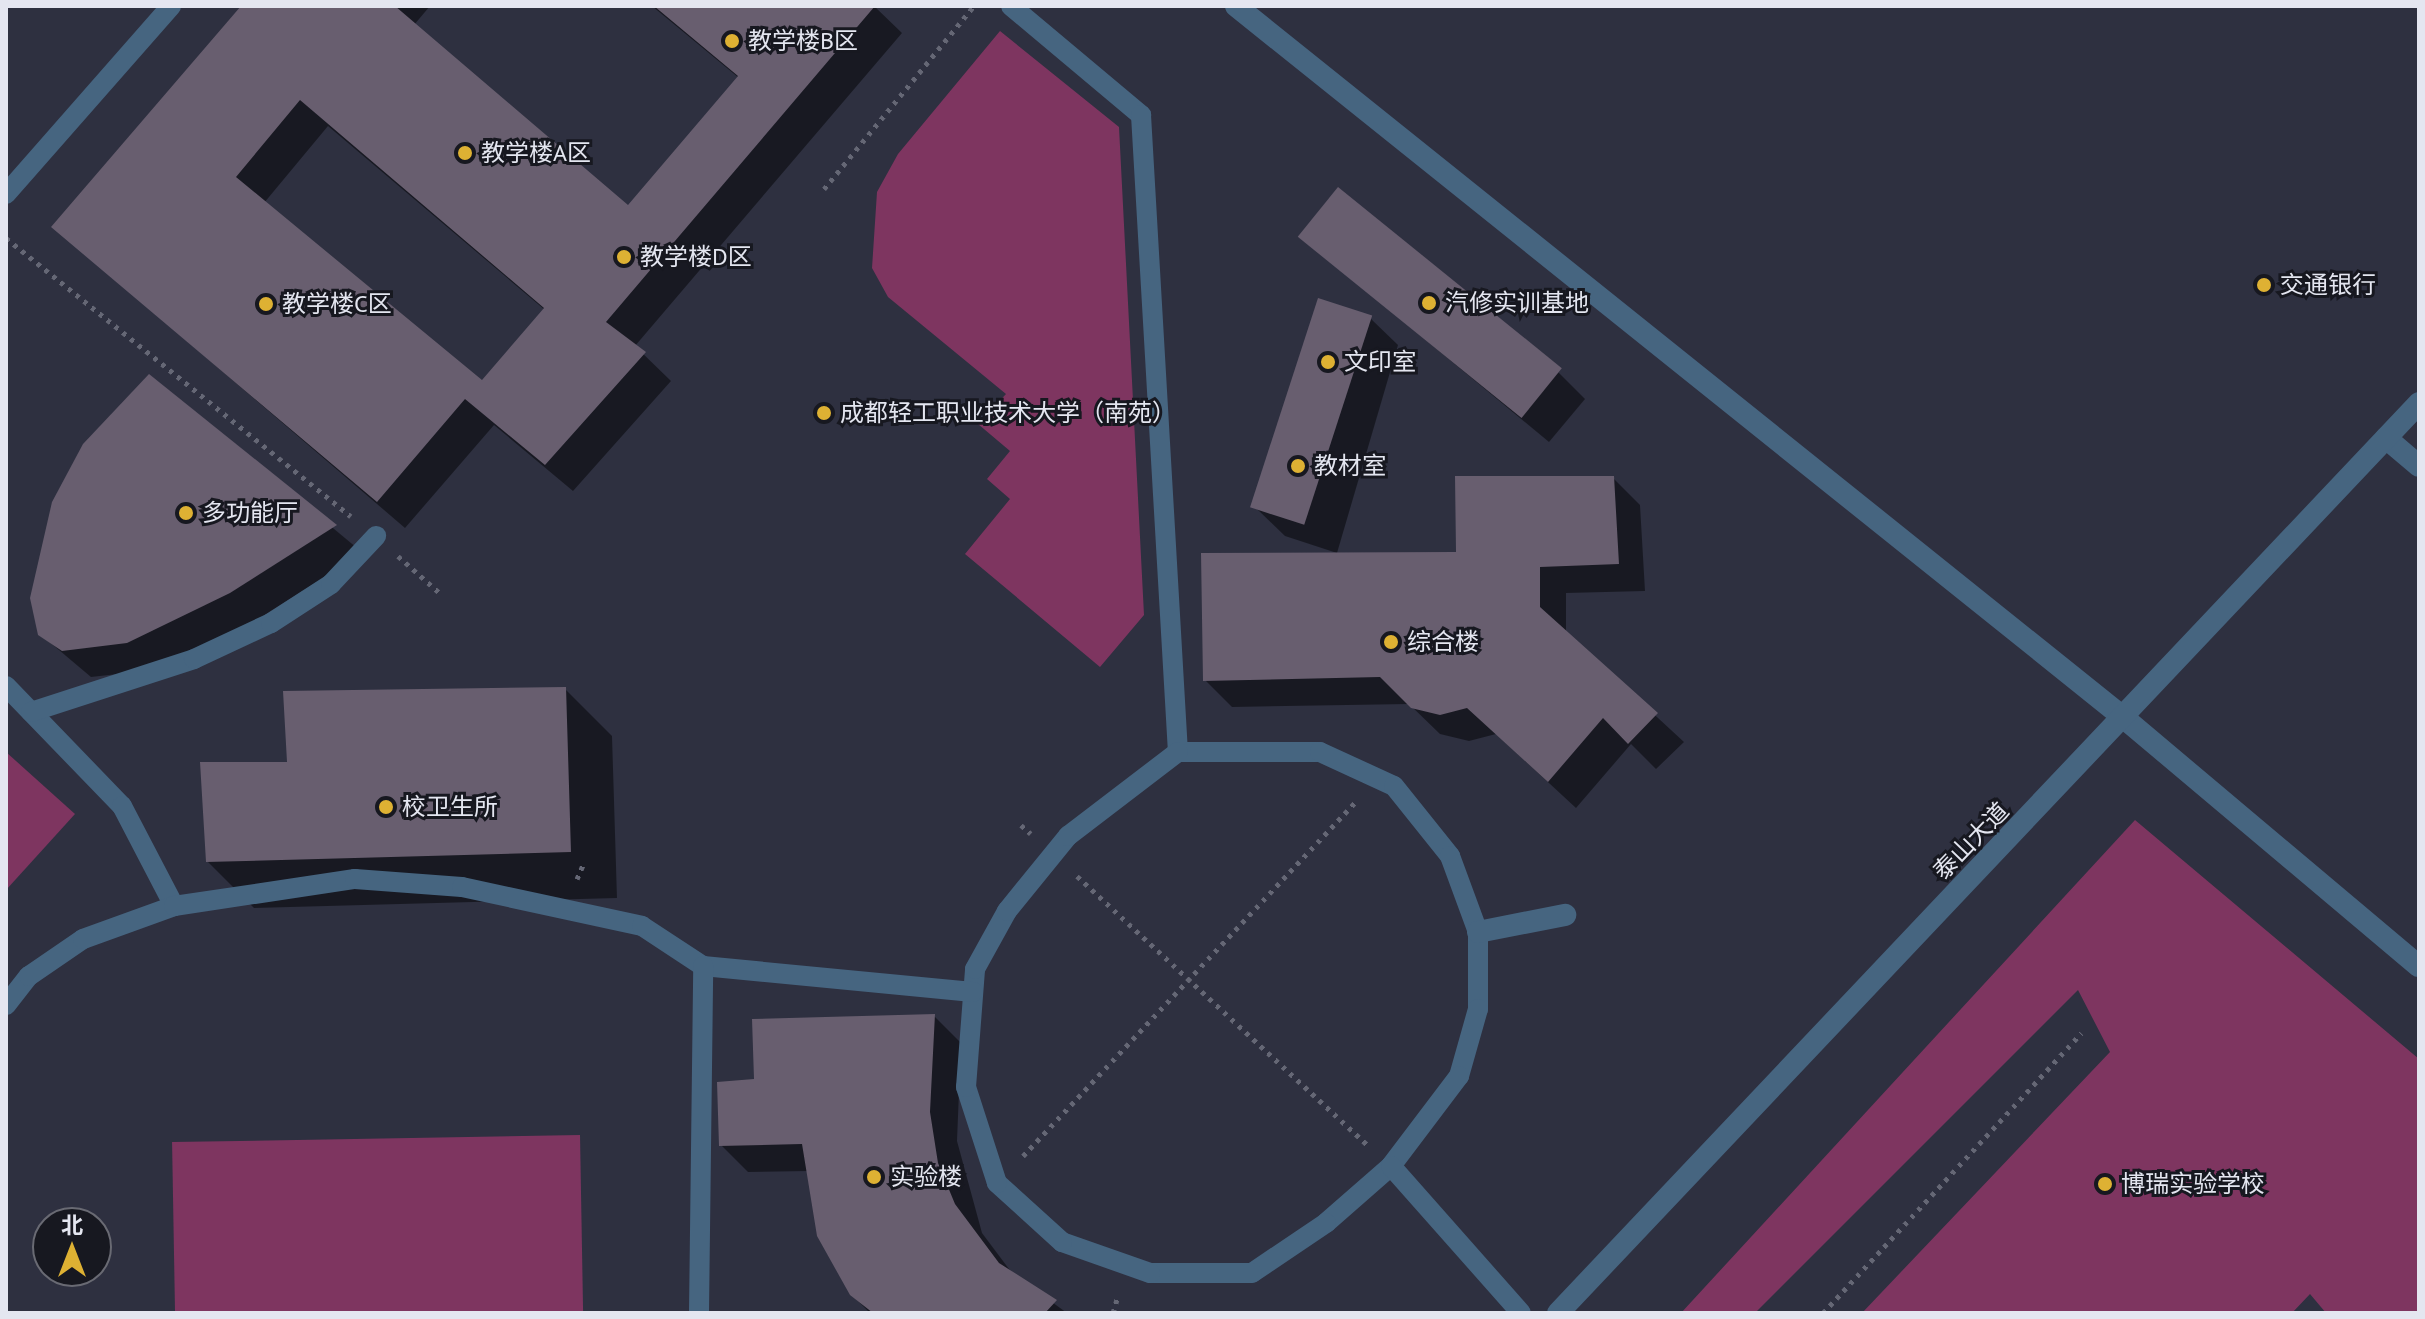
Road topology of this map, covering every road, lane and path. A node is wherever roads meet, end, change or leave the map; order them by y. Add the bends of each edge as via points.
1 (171, 6) edge
2 (974, 6) edge
3 (1011, 6) edge
4 (1236, 6) edge
5 (824, 189) dead end
6 (6, 194) edge
7 (6, 238) edge
8 (2419, 403) edge
9 (2386, 438) junction
10 (2419, 466) edge
11 (376, 536) junction
12 (442, 595) dead end
13 (6, 686) edge
14 (31, 712) junction
15 (2124, 718) junction
16 (1178, 752) junction
17 (1377, 778) junction
18 (1021, 825) dead end
19 (1053, 854) junction
20 (174, 906) junction
21 (1565, 915) dead end
22 (1478, 932) junction
23 (703, 966) junction
24 (2419, 966) edge
25 (1188, 979) junction
26 (973, 992) junction
27 (6, 1005) edge
28 (2081, 1033) dead end
29 (1391, 1166) junction
30 (997, 1183) junction
31 (699, 1313) edge
32 (1521, 1313) edge
33 (1558, 1313) edge
34 (1823, 1313) edge

1 - 6 lane
2 - 5 path
3 - 16 lane via 1141,115
4 - 15 street
7 - 11 path
8 - 9 street, 泰山大道
9 - 10 street
9 - 15 street, 泰山大道
11 - 12 path
11 - 14 lane via 331,584 271,623 194,659
13 - 14 lane
14 - 20 lane via 122,806
15 - 24 street
15 - 33 street, 泰山大道
16 - 17 lane via 1320,752
16 - 19 lane
17 - 22 lane via 1394,786 1450,856
17 - 25 path
18 - 19 path
19 - 25 path
19 - 26 lane via 1007,911 975,969
20 - 23 lane via 355,879 462,887 642,926
20 - 27 lane via 83,939 29,976
21 - 22 street
22 - 29 lane via 1478,1009 1459,1076
23 - 26 lane
23 - 31 lane
25 - 29 path
25 - 30 path
26 - 30 lane via 966,1087
28 - 34 path
29 - 30 lane via 1252,1273 1150,1273 1126,1266 1062,1242
29 - 32 lane

